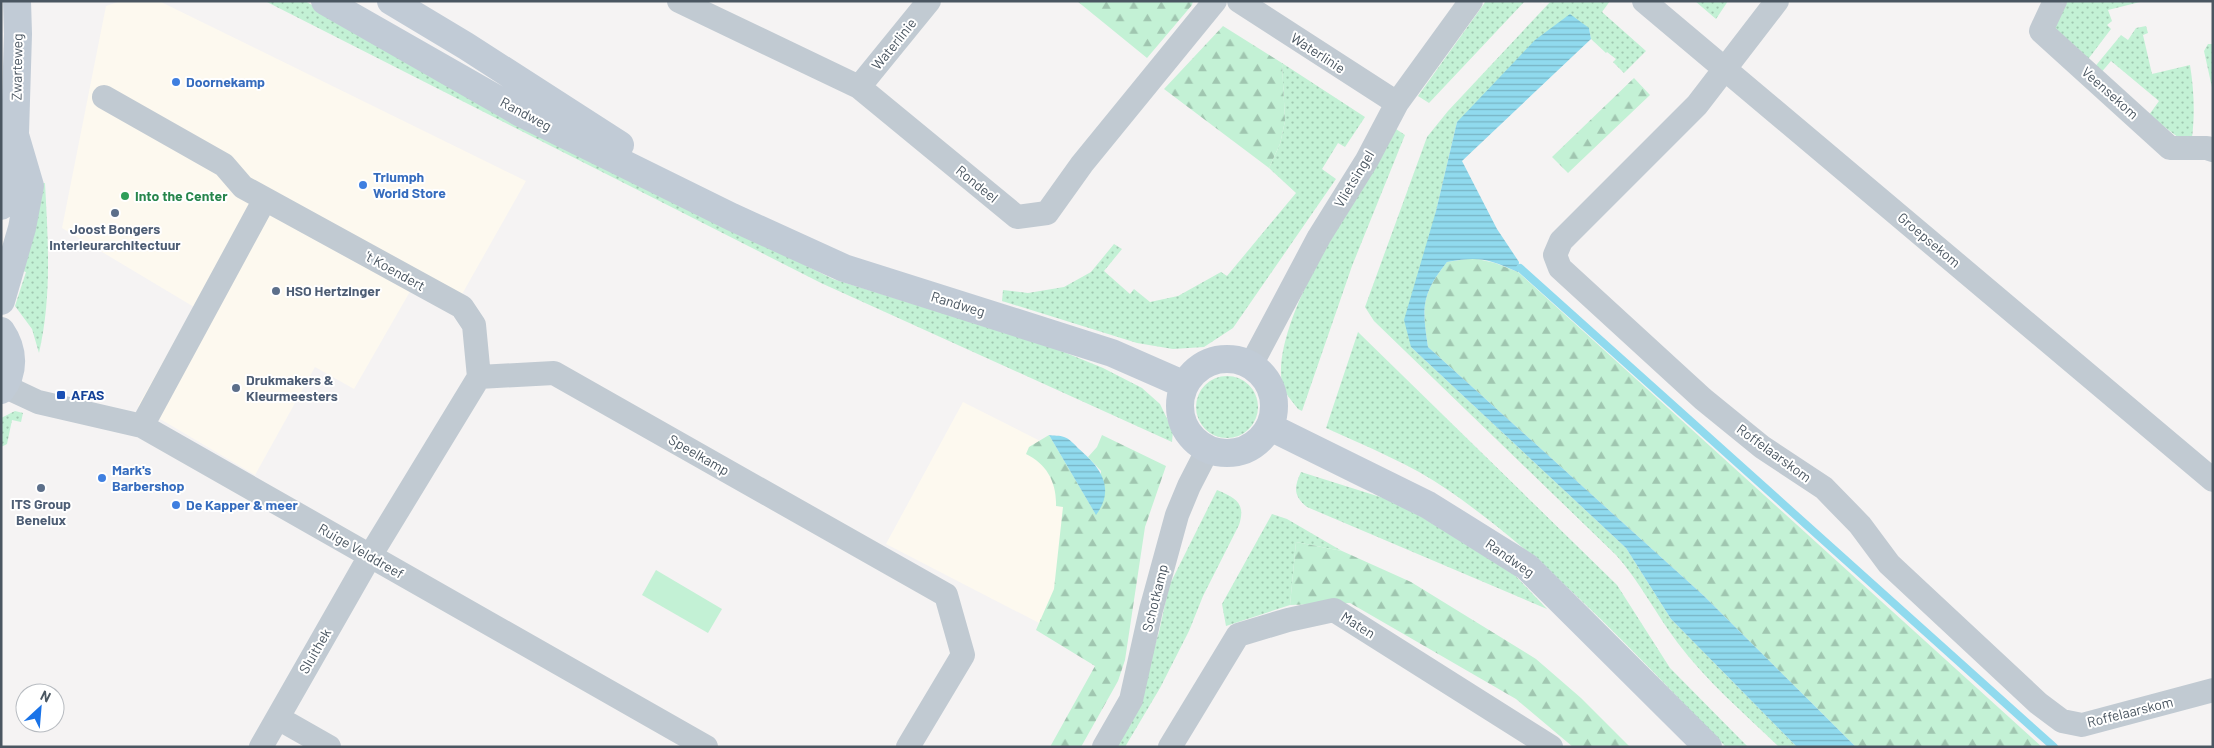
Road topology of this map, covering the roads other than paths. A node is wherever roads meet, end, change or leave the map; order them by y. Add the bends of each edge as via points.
1 (17, 1) edge
2 (325, 1) edge
3 (391, 1) edge
4 (679, 1) edge
5 (929, 1) edge
6 (1215, 1) edge
7 (1239, 1) edge
8 (1471, 1) edge
9 (1644, 1) edge
10 (1778, 1) edge
11 (2055, 1) edge
12 (1726, 69) junction
13 (859, 87) junction
14 (104, 97) dead end
15 (1397, 104) junction
16 (15, 134) junction
17 (2213, 150) edge
18 (264, 199) junction
19 (1, 206) edge
20 (732, 217) junction
21 (1, 301) edge
22 (1, 331) edge
23 (1251, 365) junction
24 (479, 377) junction
25 (1185, 385) junction
26 (3, 388) edge
27 (142, 426) junction
28 (1270, 427) junction
29 (1208, 449) junction
30 (2213, 480) edge
31 (370, 556) junction
32 (2213, 690) edge
33 (278, 718) junction
34 (261, 747) edge
35 (329, 747) edge
36 (706, 747) edge
37 (908, 747) edge
38 (1104, 747) edge
39 (1170, 747) edge
40 (1551, 747) edge
41 (1708, 747) edge

1 - 16 main road, Zwarteweg
2 - 20 main road, Randweg via 520,113
3 - 20 main road, Randweg
4 - 13 street, Rondeel
5 - 13 street, Waterlinie
6 - 13 street, Rondeel via 1082,164 1047,213 1016,217
7 - 15 street, Waterlinie
8 - 15 street, Vlietsingel
9 - 12 street, Groepsekom
10 - 12 street, Roffelaarskom
11 - 17 street, Veensekom via 2042,31 2170,148
12 - 30 street, Groepsekom
12 - 32 street, Roffelaarskom via 1697,105 1561,240 1555,255 1560,268 1703,399 1762,447 1824,488 1860,525 1890,564 2038,703 2062,721 2082,725
14 - 18 street, 't Koendert via 224,165 243,187
15 - 23 street, Vlietsingel via 1319,237
16 - 19 main road, Zwarteweg
16 - 21 main road, Zwarteweg via 30,186 22,228
18 - 24 street, 't Koendert via 462,308 474,325
18 - 27 street
20 - 25 main road, Randweg via 844,268 1112,353
22 - 26 main road via 11,352 10,376
23 - 25 main road via 1232,359 1213,361 1197,370
23 - 28 main road via 1264,377 1272,392 1274,410
24 - 31 street
24 - 37 street, Speelkamp via 554,373 946,595 963,655
25 - 29 main road via 1180,400 1181,416 1187,430
26 - 27 street, Ruige Velddreef via 38,402
27 - 31 street, Ruige Velddreef
28 - 29 main road via 1259,441 1245,450 1227,453
28 - 41 main road, Randweg via 1428,505 1527,567
29 - 38 street, Schotkamp via 1177,515 1131,700
31 - 33 street, Sluithek
31 - 36 street, Ruige Velddreef
33 - 34 street, Sluithek
33 - 35 street
39 - 40 street, Maten via 1238,635 1334,610

